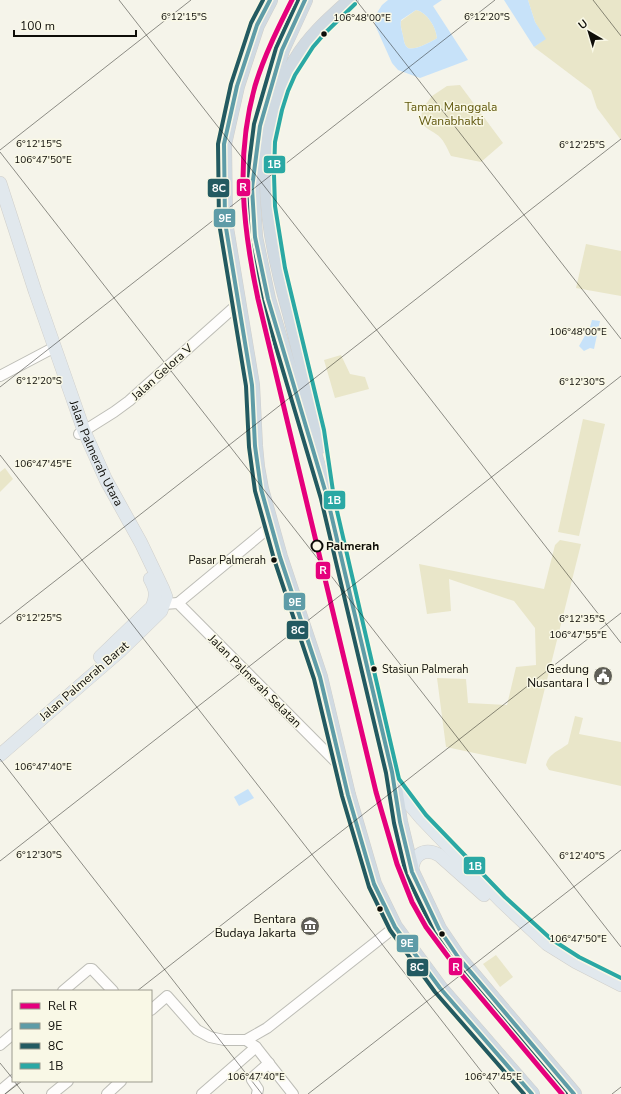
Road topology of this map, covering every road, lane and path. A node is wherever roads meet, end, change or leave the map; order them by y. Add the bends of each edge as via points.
1 (270, 0) edge
2 (305, 0) edge
3 (352, 0) edge
4 (265, 128) junction
5 (0, 183) edge
6 (4, 209) edge
7 (239, 303) junction
8 (51, 348) junction
9 (0, 376) edge
10 (81, 432) junction
11 (271, 526) junction
12 (138, 545) junction
13 (156, 590) joint
14 (178, 603) junction
15 (164, 604) junction
16 (0, 745) edge
17 (0, 755) edge
18 (342, 768) junction
19 (393, 780) junction
20 (412, 872) junction
21 (395, 927) junction
22 (621, 985) edge
23 (64, 990) edge
24 (111, 990) edge
25 (621, 994) edge
26 (152, 1009) edge
27 (12, 1035) edge
28 (246, 1040) junction
29 (0, 1045) edge
30 (256, 1047) junction
31 (269, 1063) junction
32 (12, 1081) edge
33 (67, 1082) edge
34 (121, 1082) edge
35 (0, 1091) edge
36 (52, 1094) edge
37 (107, 1094) edge
38 (202, 1094) edge
39 (257, 1094) edge
40 (293, 1094) edge
41 (532, 1094) edge
42 (574, 1094) edge

1 - 7 highway via 258,26 238,86 224,144 225,222
2 - 4 highway via 282,50
3 - 4 highway via 320,29 295,60
4 - 19 highway via 252,188 255,237 268,299 327,497
5 - 6 main road, Jalan Palmerah Utara
6 - 8 main road, Jalan Palmerah Utara
7 - 10 street, Jalan Gelora V via 129,401
7 - 11 highway via 252,385 256,467
8 - 9 street
8 - 10 main road, Jalan Palmerah Utara
10 - 12 main road, Jalan Palmerah Utara
11 - 14 street
11 - 18 highway via 320,677
12 - 13 main road, Jalan Palmerah Utara
12 - 15 main road, Jalan Palmerah Utara via 163,589 166,597
13 - 16 main road, Jalan Palmerah Barat via 152,607 146,613
14 - 15 street
14 - 18 street, Jalan Palmerah Selatan
15 - 17 main road, Jalan Palmerah Barat via 161,611 120,651
18 - 21 highway via 374,884
19 - 20 highway
19 - 22 main road via 410,806 546,944
20 - 25 main road via 412,864 420,854 432,852 439,855 543,948
20 - 42 highway via 439,929 458,956
21 - 28 street via 267,1028
21 - 41 highway via 440,988
23 - 24 street via 92,969
26 - 28 street via 167,996 197,1030 210,1037 224,1040
27 - 29 street
28 - 30 street
30 - 31 street
30 - 38 street
31 - 39 street via 253,1077 252,1080 258,1089
31 - 40 street
32 - 35 street
33 - 36 street
34 - 37 street

